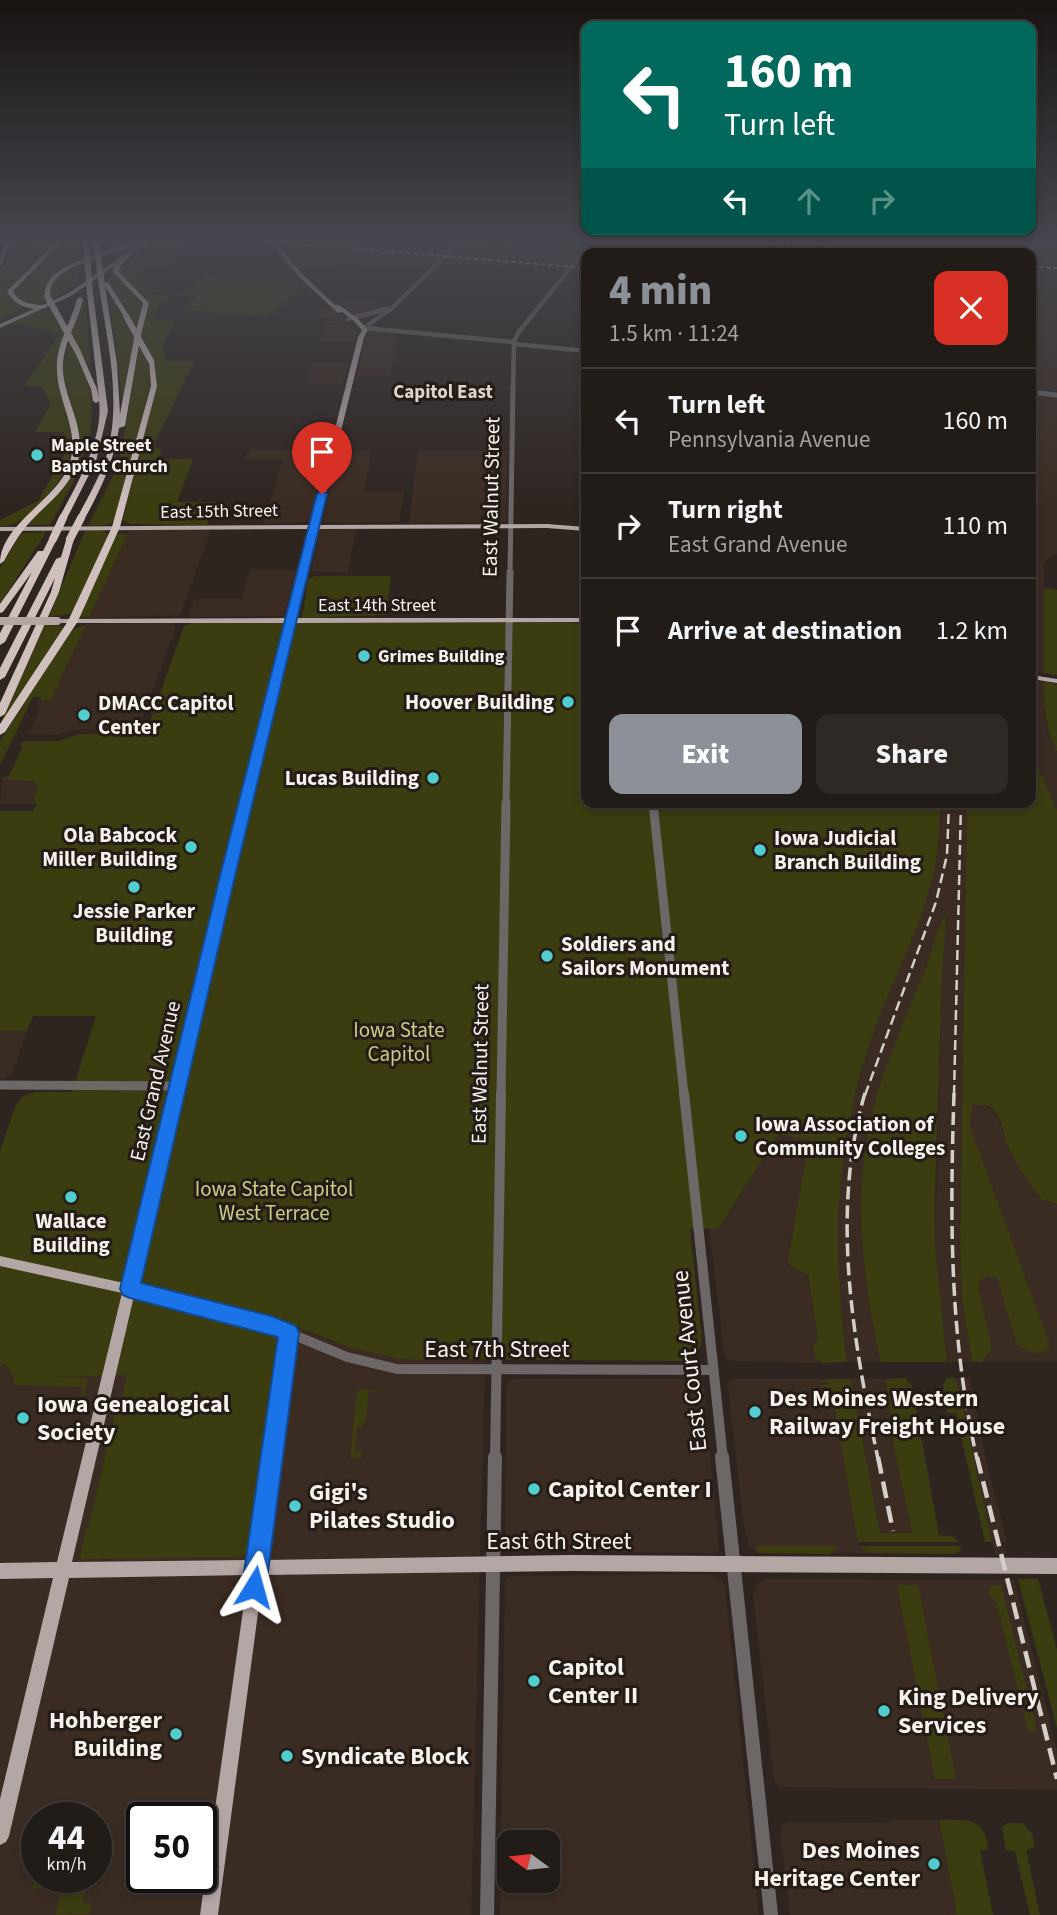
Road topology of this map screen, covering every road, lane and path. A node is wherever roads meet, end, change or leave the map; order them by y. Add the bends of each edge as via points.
1 (66, 330) edge
2 (71, 330) edge
3 (94, 330) edge
4 (109, 330) edge
5 (135, 330) edge
6 (140, 330) edge
7 (362, 330) edge
8 (386, 330) edge
9 (519, 330) edge
10 (514, 343) junction
11 (581, 350) edge
12 (1036, 393) edge
13 (1057, 395) edge
14 (114, 442) junction
15 (97, 443) junction
16 (63, 518) joint
17 (314, 526) junction
18 (512, 526) junction
19 (116, 527) junction
20 (20, 528) junction
21 (0, 529) edge
22 (581, 529) edge
23 (70, 539) junction
24 (52, 541) junction
25 (0, 562) edge
26 (0, 610) edge
27 (581, 620) edge
28 (0, 621) edge
29 (74, 621) junction
30 (291, 621) junction
31 (510, 621) junction
32 (0, 642) edge
33 (1036, 676) edge
34 (0, 677) edge
35 (1057, 679) edge
36 (0, 714) edge
37 (0, 732) edge
38 (654, 808) edge
39 (0, 1085) edge
40 (177, 1086) junction
41 (0, 1261) edge
42 (130, 1289) junction
43 (289, 1333) junction
44 (712, 1370) junction
45 (496, 1371) junction
46 (492, 1564) junction
47 (733, 1564) junction
48 (1057, 1566) edge
49 (257, 1567) junction
50 (63, 1570) junction
51 (0, 1571) edge
52 (0, 1836) edge
53 (209, 1915) edge
54 (486, 1915) edge
55 (771, 1915) edge

1 - 15 highway, bridge via 94,389
2 - 20 highway, bridge via 60,357 77,436 72,466 59,488
3 - 15 highway, bridge via 104,411
4 - 14 highway via 116,395
5 - 19 highway, bridge via 151,361 154,386
6 - 14 highway via 121,430
7 - 17 main road, East Grand Avenue
8 - 10 street
9 - 10 street
10 - 11 street
10 - 18 street, East Walnut Street
12 - 13 street
14 - 23 highway, bridge via 103,476
15 - 16 highway via 87,475
16 - 24 highway, bridge
17 - 18 main road, East 15th Street
17 - 19 main road, East 15th Street
17 - 30 main road, East Grand Avenue
18 - 22 main road, East 15th Street
18 - 31 street, East Walnut Street
19 - 20 main road, East 15th Street
19 - 29 highway
20 - 21 main road, East 15th Street
20 - 25 highway
23 - 34 highway
23 - 36 highway via 55,593
24 - 26 highway
24 - 32 highway
27 - 31 main road, East 14th Street
28 - 29 main road, East 14th Street, bridge
29 - 30 main road, East 14th Street
29 - 37 highway
30 - 31 main road, East 14th Street
30 - 40 main road, East Grand Avenue
31 - 45 street, East Walnut Street
33 - 35 main road
38 - 44 street, East Court Avenue
39 - 40 street
40 - 42 main road, East Grand Avenue
41 - 42 main road
42 - 43 main road
42 - 50 main road, East Grand Avenue
43 - 45 street, East 7th Street via 347,1357 397,1369
43 - 49 main road
44 - 45 street, East 7th Street
44 - 47 street, East Court Avenue
45 - 46 street, East Walnut Street
46 - 47 main road, East 6th Street
46 - 49 main road, East 6th Street
46 - 54 street, East Walnut Street
47 - 48 main road, East 6th Street
47 - 55 street, East Court Avenue
49 - 50 main road, East 6th Street
49 - 53 main road
50 - 51 main road, East 6th Street
50 - 52 main road, East Grand Avenue

